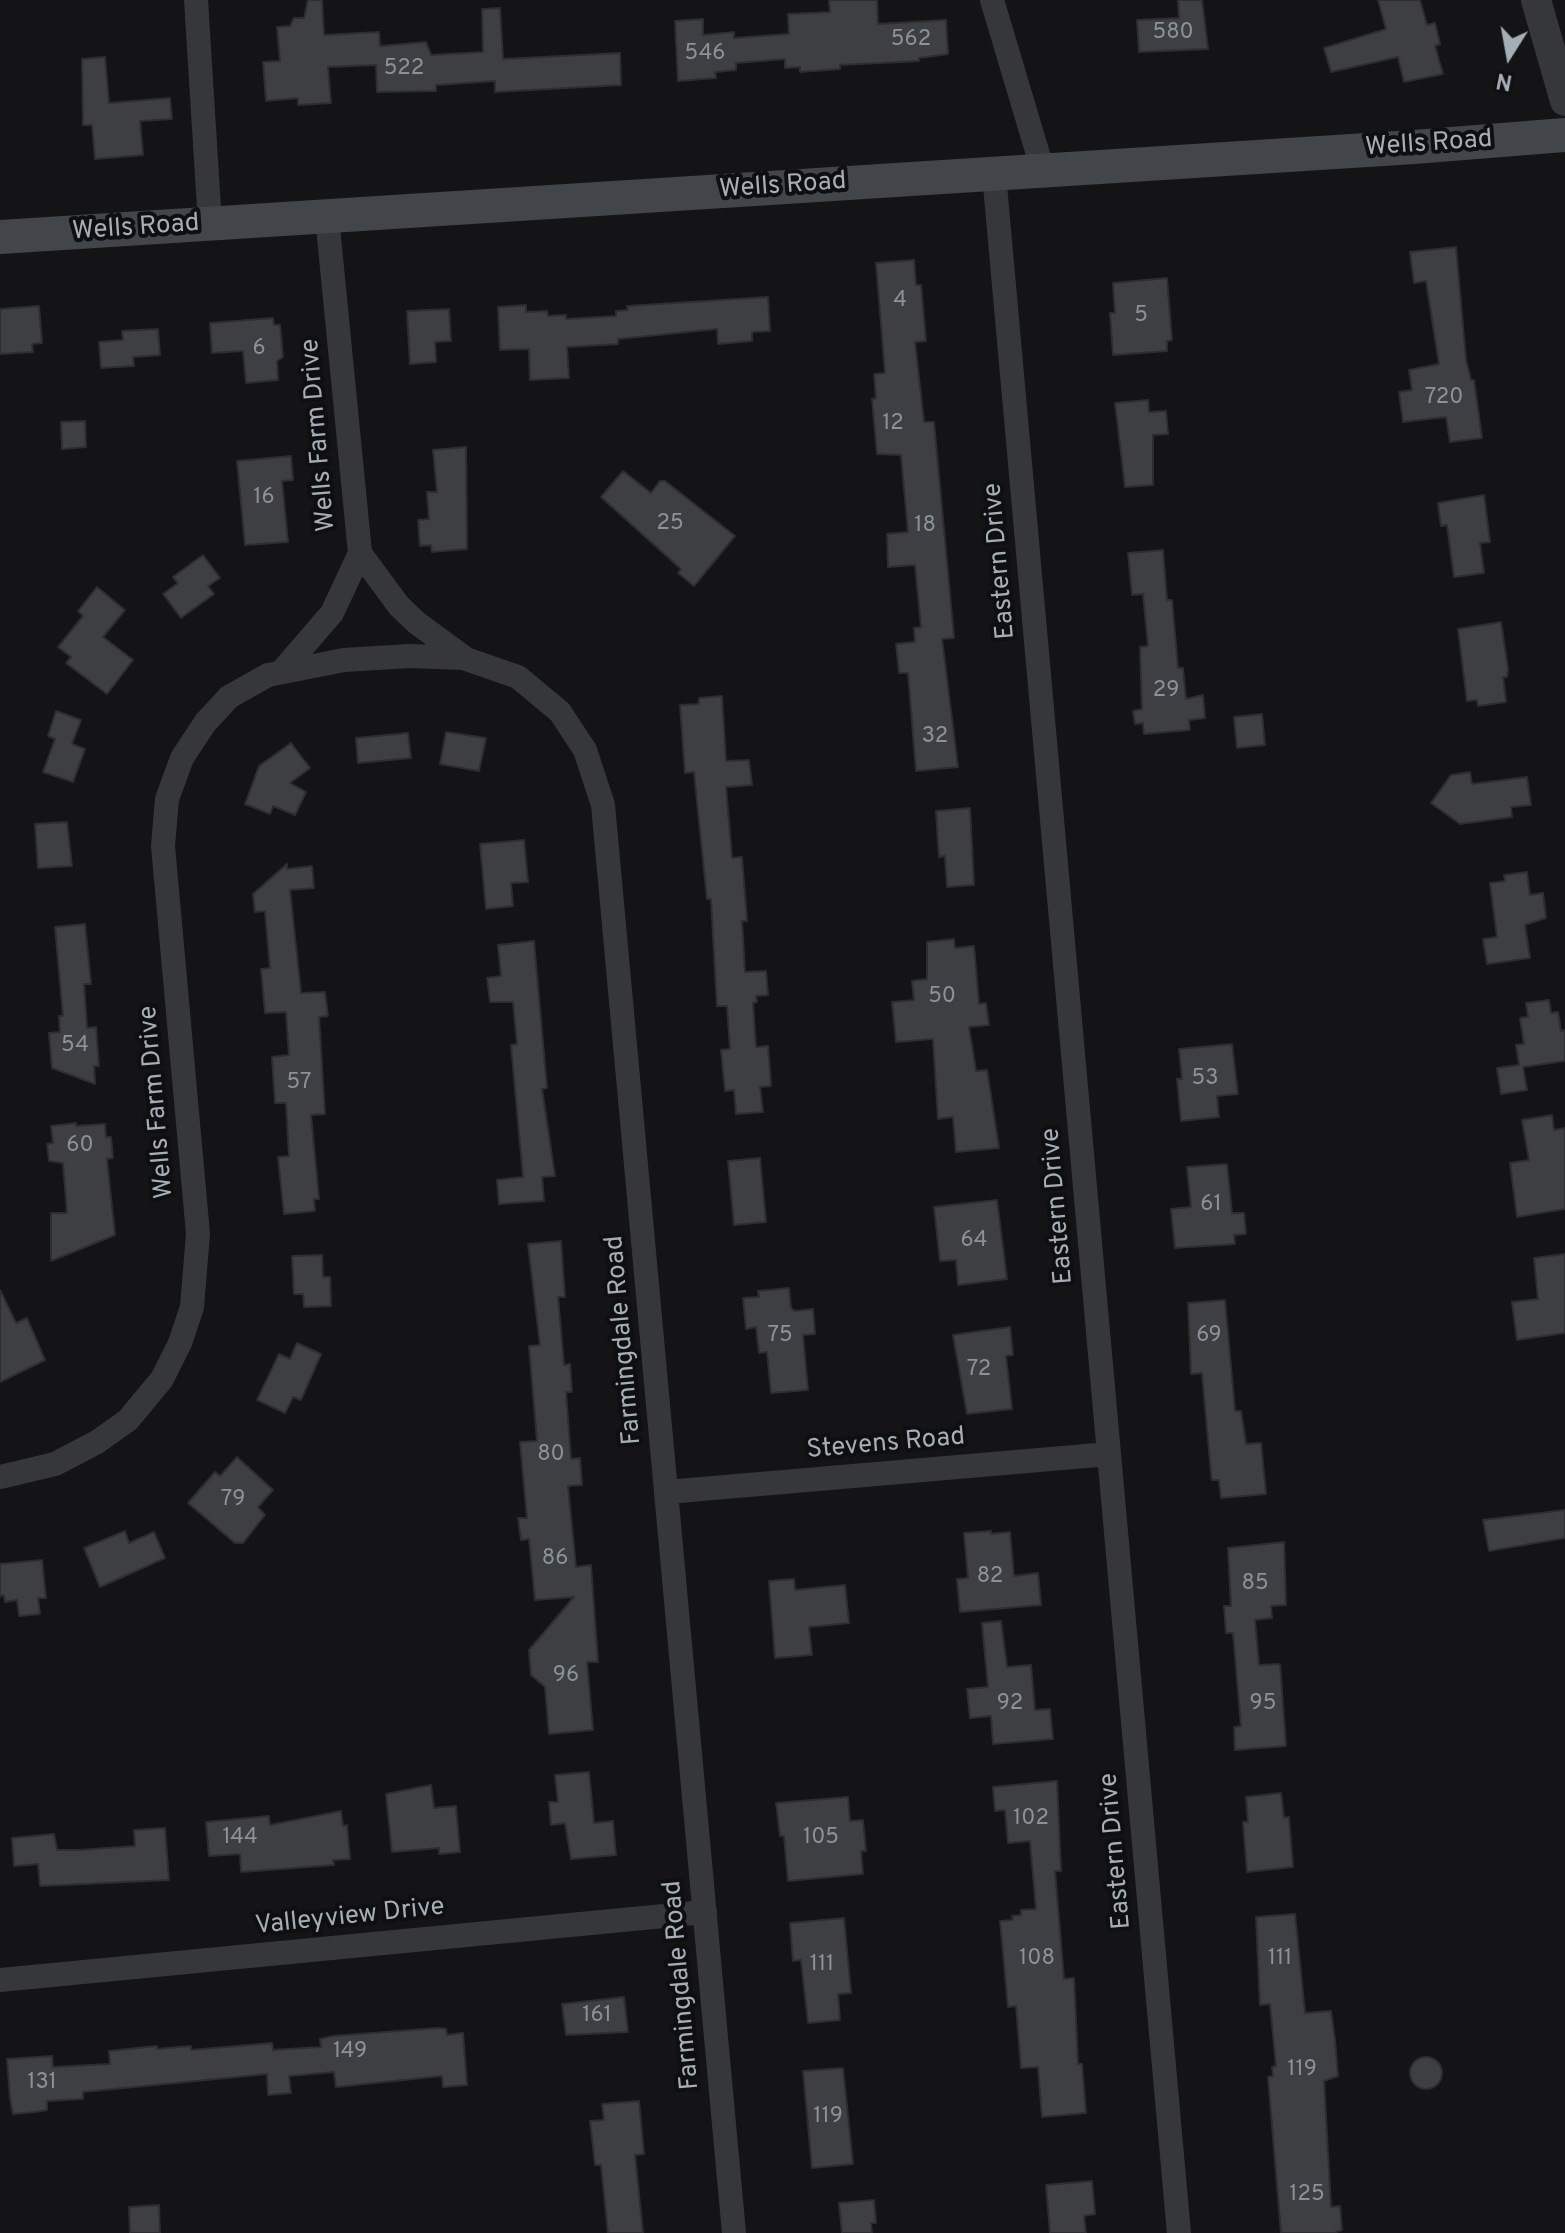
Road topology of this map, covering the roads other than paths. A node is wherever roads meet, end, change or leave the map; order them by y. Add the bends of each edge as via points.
1 (196, 0) edge
2 (992, 0) edge
3 (1536, 0) edge
4 (1565, 101) edge
5 (1565, 135) edge
6 (1043, 171) junction
7 (994, 174) junction
8 (327, 217) junction
9 (210, 224) junction
10 (0, 237) edge
11 (360, 553) junction
12 (466, 659) junction
13 (282, 671) junction
14 (1109, 1454) junction
15 (0, 1477) edge
16 (667, 1492) junction
17 (705, 1912) junction
18 (0, 1980) edge
19 (734, 2233) edge
20 (1179, 2233) edge

1 - 9 street
2 - 6 street
3 - 4 street
5 - 6 main road, Wells Road
6 - 7 main road, Wells Road
7 - 8 main road, Wells Road
7 - 14 street, Eastern Drive
8 - 9 main road, Wells Road
8 - 11 street, Wells Farm Drive
9 - 10 main road, Wells Road
11 - 12 street, Farmingdale Road via 403,611
11 - 13 street, Wells Farm Drive via 332,613
12 - 13 street, Wells Farm Drive via 367,658
12 - 16 street, Farmingdale Road via 509,672 552,705 579,739 600,793
13 - 15 street, Wells Farm Drive via 240,688 212,714 177,768 165,810 163,857 198,1234 196,1284 185,1331 156,1388 120,1426 55,1464
14 - 16 street, Stevens Road
14 - 20 street, Eastern Drive
16 - 17 street, Farmingdale Road
17 - 18 street, Valleyview Drive
17 - 19 street, Farmingdale Road

